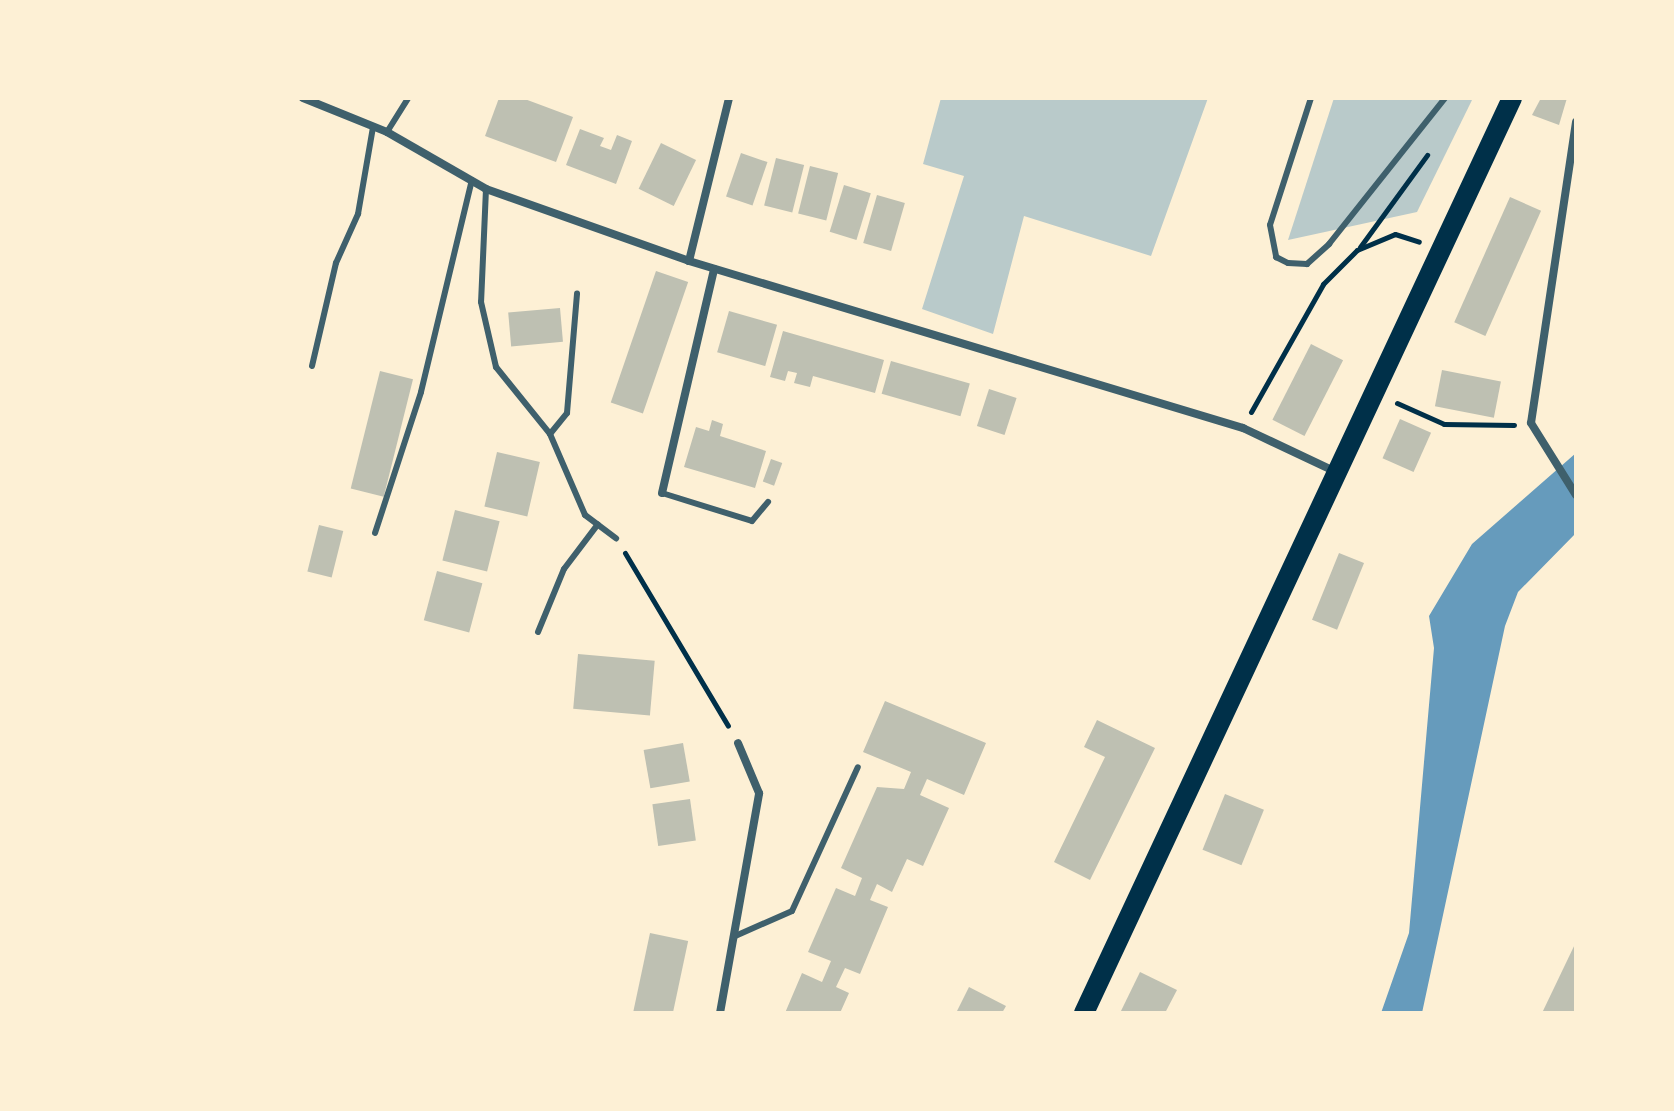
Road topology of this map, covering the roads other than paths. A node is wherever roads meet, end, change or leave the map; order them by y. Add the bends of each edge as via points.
1 (303, 98) edge
2 (408, 98) edge
3 (728, 98) edge
4 (1311, 98) edge
5 (1445, 98) edge
6 (1512, 98) edge
7 (1576, 122) edge
8 (373, 127) junction
9 (387, 132) junction
10 (1574, 169) edge
11 (472, 180) junction
12 (486, 189) junction
13 (689, 261) junction
14 (714, 269) junction
15 (577, 293) dead end
16 (312, 366) dead end
17 (550, 434) junction
18 (1334, 471) junction
19 (662, 493) joint
20 (1576, 495) edge
21 (768, 502) dead end
22 (598, 524) junction
23 (375, 533) dead end
24 (616, 538) road end
25 (538, 632) dead end
26 (738, 743) road end
27 (858, 767) dead end
28 (733, 937) junction
29 (720, 1013) edge
30 (1084, 1013) edge

1 - 8 street
2 - 9 lane
3 - 13 street
4 - 5 lane via 1270,225 1276,257 1288,263 1307,264 1329,244
6 - 18 main road
7 - 10 street
8 - 9 street
8 - 16 lane via 358,214 336,263
9 - 11 street
10 - 20 street via 1531,423
11 - 12 street
11 - 23 lane via 421,392
12 - 13 street
12 - 17 lane via 481,302 496,367
13 - 14 street
14 - 18 street via 1243,428
14 - 19 street
15 - 17 lane via 572,387 567,413
17 - 22 lane via 585,515
18 - 30 main road
19 - 21 lane via 752,521
22 - 24 lane
22 - 25 lane via 564,569
26 - 28 street via 759,793
27 - 28 lane via 792,911
28 - 29 street

